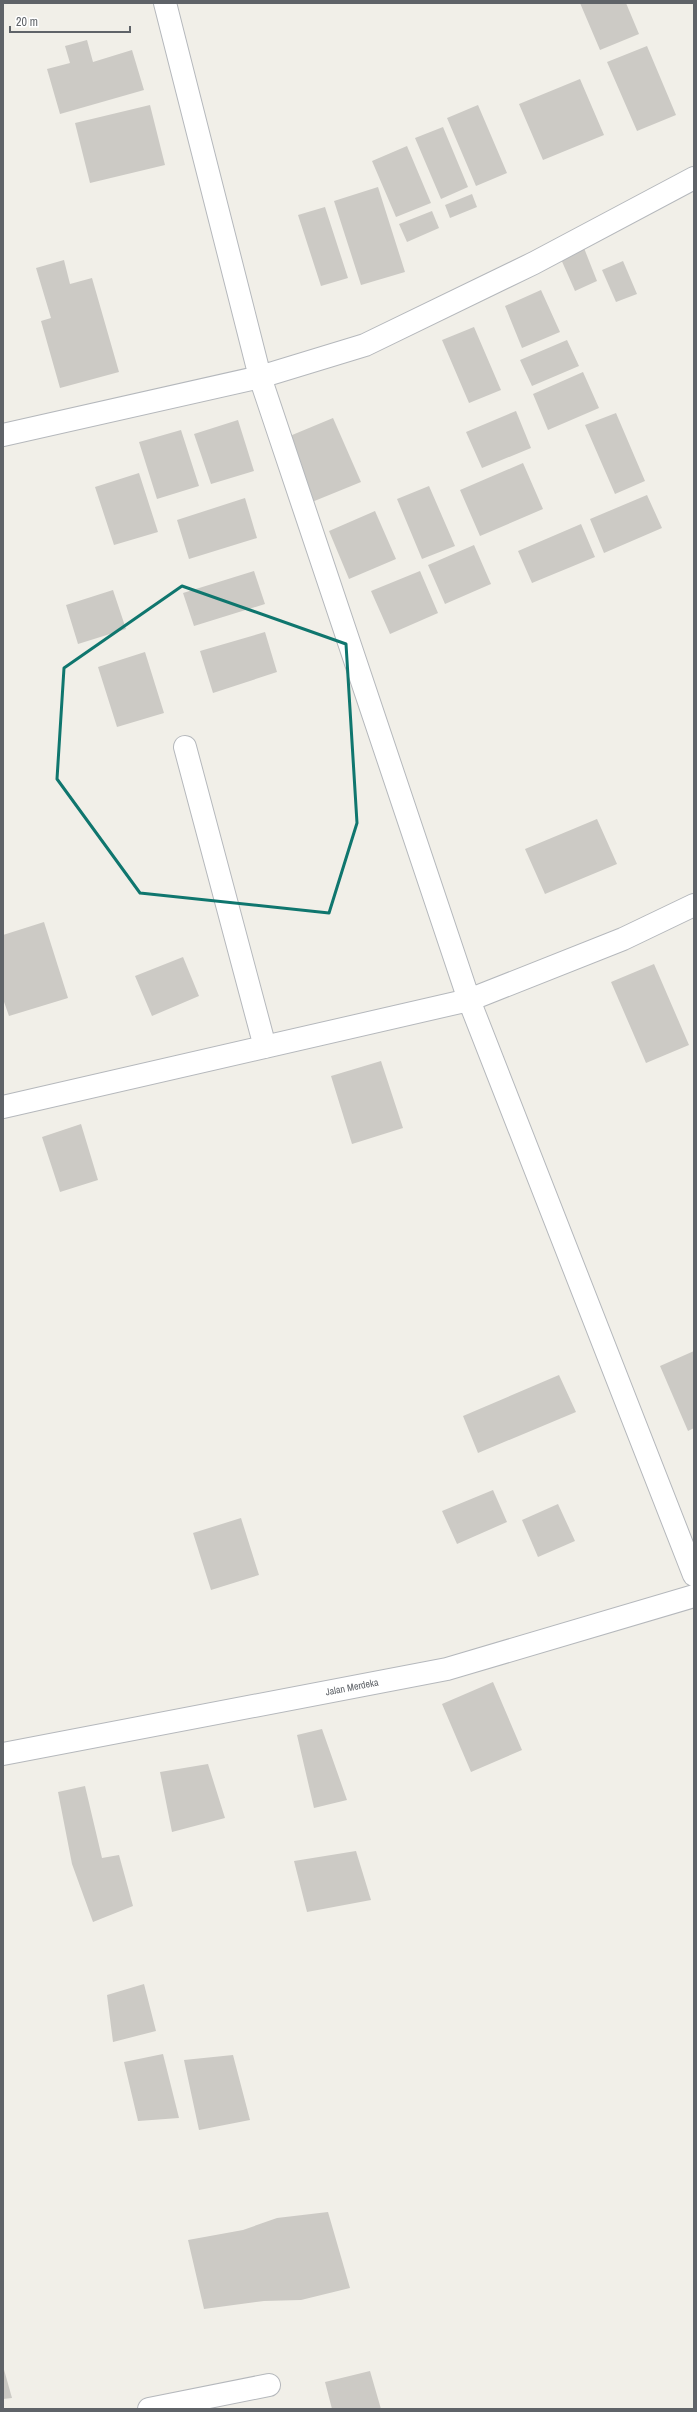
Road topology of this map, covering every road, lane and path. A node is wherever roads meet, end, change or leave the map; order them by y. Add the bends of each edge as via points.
1 (165, 3) edge
2 (694, 178) edge
3 (260, 377) junction
4 (3, 435) edge
5 (185, 747) dead end
6 (694, 905) edge
7 (469, 1000) junction
8 (265, 1047) junction
9 (3, 1107) edge
10 (694, 1575) edge
11 (694, 1596) edge
12 (3, 1754) edge
13 (269, 2385) dead end
14 (149, 2409) edge

1 - 3 street
2 - 3 street via 534,263 365,345
3 - 4 street
3 - 7 street
5 - 8 street
6 - 7 street via 623,939
7 - 8 street
7 - 10 street
8 - 9 street
11 - 12 street, Jalan Merdeka via 447,1669
13 - 14 street

